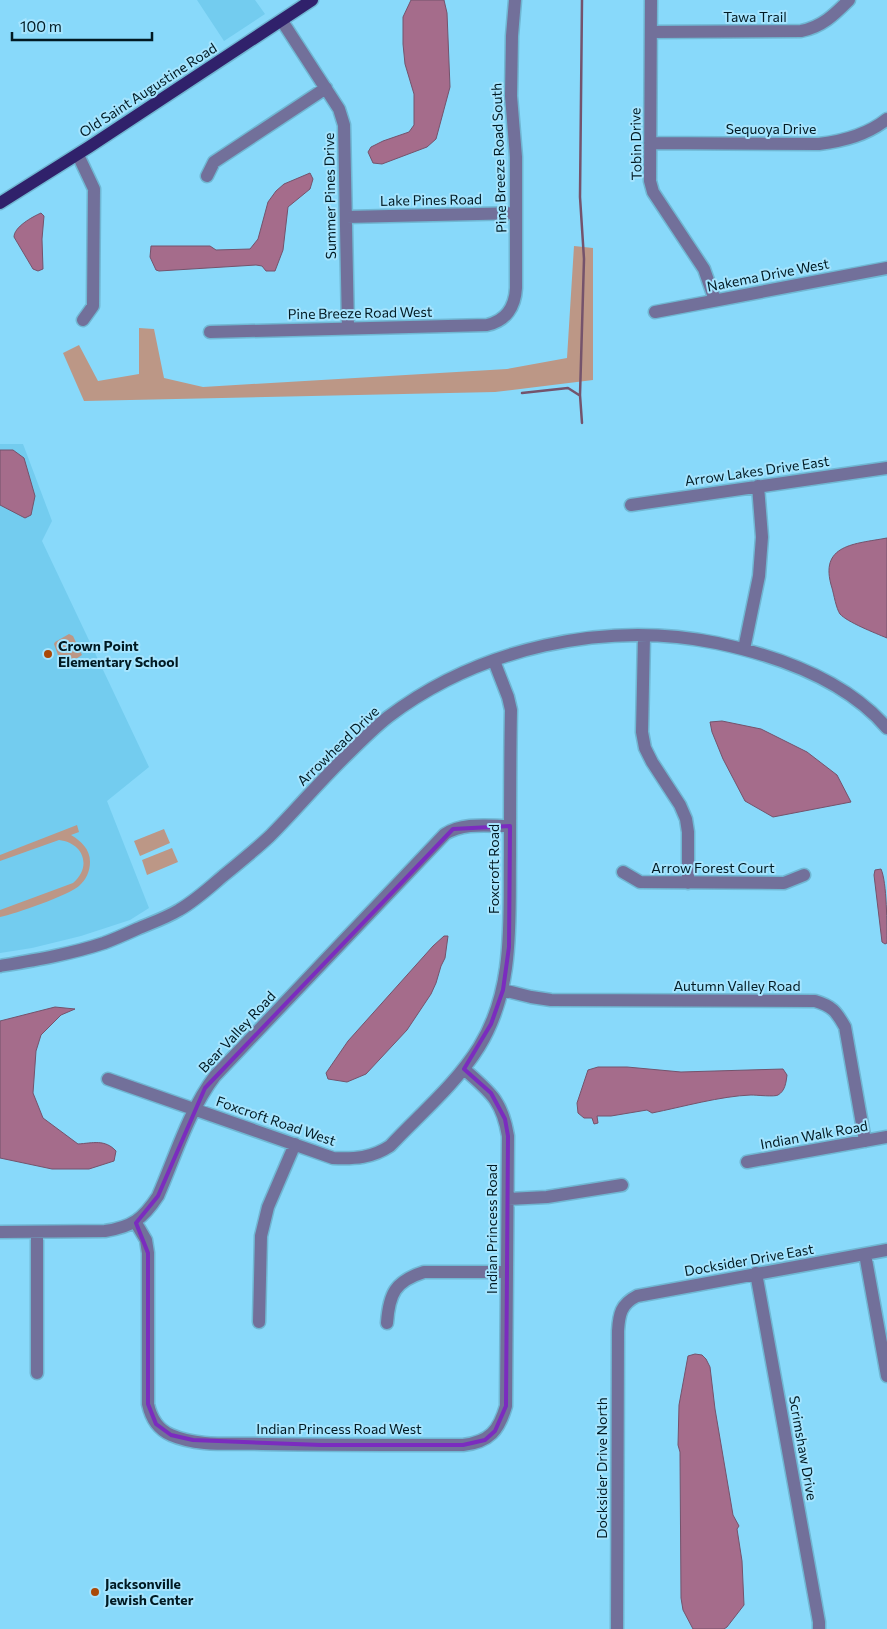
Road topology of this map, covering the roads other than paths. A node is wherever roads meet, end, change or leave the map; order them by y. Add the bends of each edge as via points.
1 (312, 0) edge
2 (515, 0) edge
3 (651, 0) edge
4 (848, 0) edge
5 (282, 21) junction
6 (651, 32) junction
7 (326, 88) junction
8 (887, 119) edge
9 (650, 143) junction
10 (78, 154) junction
11 (207, 176) dead end
12 (0, 203) edge
13 (516, 213) junction
14 (346, 217) junction
15 (887, 268) edge
16 (715, 300) junction
17 (655, 312) dead end
18 (508, 313) joint
19 (83, 320) dead end
20 (348, 328) junction
21 (210, 332) dead end
22 (887, 468) edge
23 (758, 486) junction
24 (631, 505) dead end
25 (644, 636) junction
26 (744, 649) junction
27 (494, 661) junction
28 (887, 728) edge
29 (510, 826) junction
30 (623, 872) dead end
31 (804, 875) dead end
32 (688, 882) junction
33 (0, 966) edge
34 (503, 990) junction
35 (464, 1069) junction
36 (108, 1079) dead end
37 (195, 1109) junction
38 (887, 1137) edge
39 (865, 1141) junction
40 (295, 1144) junction
41 (747, 1162) dead end
42 (622, 1185) dead end
43 (508, 1199) junction
44 (136, 1223) junction
45 (0, 1232) edge
46 (37, 1232) junction
47 (887, 1250) edge
48 (865, 1254) junction
49 (507, 1272) junction
50 (756, 1273) junction
51 (621, 1308) joint
52 (259, 1322) dead end
53 (387, 1323) dead end
54 (37, 1373) dead end
55 (887, 1376) edge
56 (506, 1406) joint
57 (617, 1629) edge
58 (818, 1629) edge

1 - 5 main road, Old Saint Augustine Road
2 - 13 street, Pine Breeze Road South via 511,96
3 - 6 street, Tobin Drive
4 - 6 street, Tawa Trail via 820,26 801,31
5 - 7 street, Summer Pines Drive
5 - 10 main road, Old Saint Augustine Road
6 - 9 street, Tobin Drive
7 - 11 street via 214,162
7 - 14 street, Summer Pines Drive via 339,109 344,126
8 - 9 street, Sequoya Drive via 860,135 819,144
9 - 16 street, Tobin Drive via 653,192 704,269
10 - 12 main road, Old Saint Augustine Road
10 - 19 street via 94,189 92,306
13 - 14 street, Lake Pines Road
13 - 18 street, Pine Breeze Road South via 515,297
14 - 20 street, Summer Pines Drive
15 - 16 street, Nakema Drive West
16 - 17 street, Nakema Drive West
18 - 20 street, Pine Breeze Road West via 487,325
20 - 21 street, Pine Breeze Road West
22 - 23 street, Arrow Lakes Drive East
23 - 24 street, Arrow Lakes Drive East
23 - 26 street via 762,537 759,576
25 - 26 street, Arrowhead Drive via 699,640
25 - 27 street, Arrowhead Drive via 566,640
25 - 32 street via 642,732 652,762 686,818
26 - 28 street, Arrowhead Drive via 828,681 862,704
27 - 29 street, Foxcroft Road via 510,710
27 - 33 street, Arrowhead Drive via 446,681 388,716 345,756 268,838 180,910 103,943
29 - 34 street, Foxcroft Road via 509,947
29 - 37 street, Bear Valley Road via 463,826 445,834 215,1076
30 - 32 street, Arrow Forest Court via 640,882
31 - 32 street, Arrow Forest Court via 784,883
34 - 35 street, Foxcroft Road via 491,1024
34 - 39 street, Autumn Valley Road via 551,1000 814,1001 827,1005 845,1026
35 - 40 street, Foxcroft Road West via 380,1153 352,1159 333,1158
35 - 43 street, Indian Princess Road via 491,1093 505,1119
36 - 37 street, Foxcroft Road West
37 - 40 street, Foxcroft Road West
37 - 44 street, Bear Valley Road via 158,1196
38 - 39 street, Indian Walk Road
39 - 41 street, Indian Walk Road
40 - 52 street via 268,1207 261,1236
42 - 43 street via 548,1197
43 - 49 street, Indian Princess Road
44 - 46 street via 105,1232
44 - 56 street, Indian Princess Road West via 146,1240 148,1253 148,1404 156,1424 171,1435 213,1443 463,1445 484,1440 495,1431
45 - 46 street
46 - 54 street
47 - 48 street, Docksider Drive East
48 - 50 street, Docksider Drive East
48 - 55 street
49 - 53 street via 424,1272 412,1276 401,1282 392,1293
49 - 56 street, Indian Princess Road
50 - 51 street, Docksider Drive East via 637,1296
50 - 58 street, Scrimshaw Drive
51 - 57 street, Docksider Drive North via 618,1331

